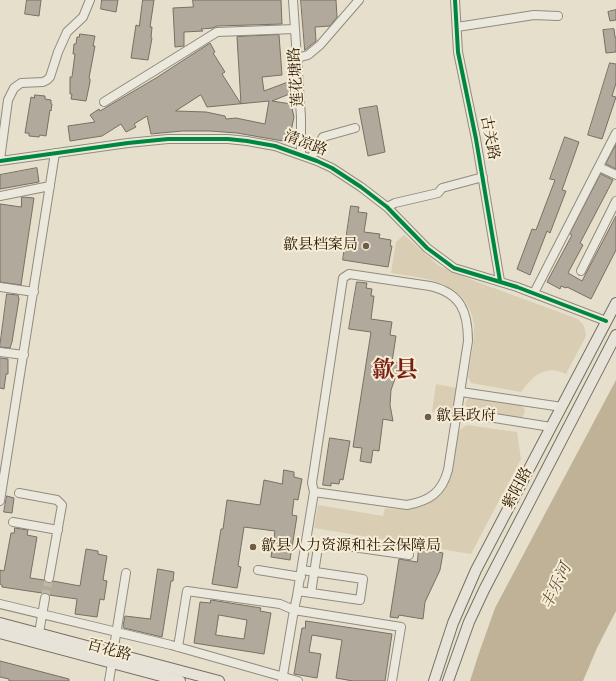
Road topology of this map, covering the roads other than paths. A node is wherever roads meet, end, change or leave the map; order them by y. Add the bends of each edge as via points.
1 (90, 0) edge
2 (293, 0) edge
3 (359, 0) edge
4 (455, 0) edge
5 (558, 16) dead end
6 (457, 26) junction
7 (295, 29) junction
8 (297, 58) junction
9 (104, 102) dead end
10 (355, 128) dead end
11 (616, 133) edge
12 (56, 153) junction
13 (301, 154) junction
14 (311, 158) junction
15 (0, 161) edge
16 (599, 167) junction
17 (616, 175) edge
18 (483, 177) junction
19 (50, 186) junction
20 (0, 196) edge
21 (616, 201) edge
22 (387, 207) junction
23 (581, 271) dead end
24 (500, 281) junction
25 (0, 287) edge
26 (34, 292) junction
27 (534, 293) junction
28 (616, 302) edge
29 (606, 321) junction
30 (616, 335) edge
31 (0, 352) edge
32 (24, 355) junction
33 (461, 392) junction
34 (562, 407) junction
35 (457, 412) junction
36 (551, 427) junction
37 (314, 492) junction
38 (19, 493) dead end
39 (0, 501) edge
40 (13, 522) dead end
41 (58, 530) junction
42 (409, 555) dead end
43 (258, 570) dead end
44 (314, 572) junction
45 (301, 573) junction
46 (126, 574) dead end
47 (49, 578) tunnel mouth
48 (298, 591) junction
49 (311, 593) junction
50 (45, 598) tunnel mouth
51 (0, 604) edge
52 (294, 610) junction
53 (42, 614) junction
54 (0, 623) edge
55 (117, 632) junction
56 (0, 633) edge
57 (39, 633) junction
58 (178, 647) junction
59 (112, 658) junction
60 (282, 679) edge
61 (109, 681) edge
62 (180, 681) edge
63 (219, 681) edge
64 (298, 681) edge
65 (392, 681) edge
66 (434, 681) edge
67 (448, 681) edge

1 - 15 street via 83,17 67,32 50,77 43,82 21,83 12,92 8,100
2 - 7 street, 莲花塘路
3 - 8 street via 320,45 308,55
4 - 6 street, 古关路
5 - 6 street via 534,15
6 - 18 street, 古关路 via 458,52
7 - 8 street, 莲花塘路
7 - 9 street via 216,32
8 - 13 street, 莲花塘路
10 - 14 street via 323,137
11 - 16 street
12 - 13 street, 清凉路 via 148,140 208,138 261,143
12 - 15 street, 清凉路
12 - 19 street
13 - 14 street, 清凉路
14 - 22 street, 清凉路 via 347,177
16 - 17 street
16 - 27 street
18 - 22 street
18 - 24 street, 古关路
19 - 20 street
19 - 26 street
21 - 23 street
22 - 24 street, 清凉路 via 427,248 454,268
24 - 27 street, 清凉路
25 - 26 street
26 - 32 street
27 - 29 street, 清凉路
28 - 29 main road, 紫阳路
29 - 34 main road, 紫阳路
30 - 67 main road, 紫阳路 via 484,590 469,622
31 - 32 street
32 - 39 street
33 - 34 street
33 - 35 street
33 - 37 street via 468,327 465,313 449,293 437,287 349,274 343,278 312,483
34 - 36 main road, 紫阳路
35 - 36 street
35 - 37 street via 447,476 438,491 424,501 401,506
36 - 66 main road, 紫阳路 via 473,577 453,623
37 - 45 street
38 - 41 street via 59,501 62,507
40 - 41 street
41 - 47 street
42 - 44 street via 325,543 318,547
43 - 45 street
44 - 45 street
44 - 49 street
44 - 49 street via 363,579 360,600
45 - 48 street
46 - 55 street
48 - 49 street
48 - 52 street
50 - 53 street
51 - 53 street
52 - 58 street via 280,604 186,591
52 - 60 street
52 - 65 street via 401,627
53 - 55 street
53 - 57 street
54 - 57 main road, 百花路
55 - 58 street
55 - 59 street
56 - 59 main road, 百花路
57 - 59 main road, 百花路
58 - 60 street
59 - 61 street
59 - 62 main road, 百花路
59 - 63 main road, 百花路
60 - 64 street

